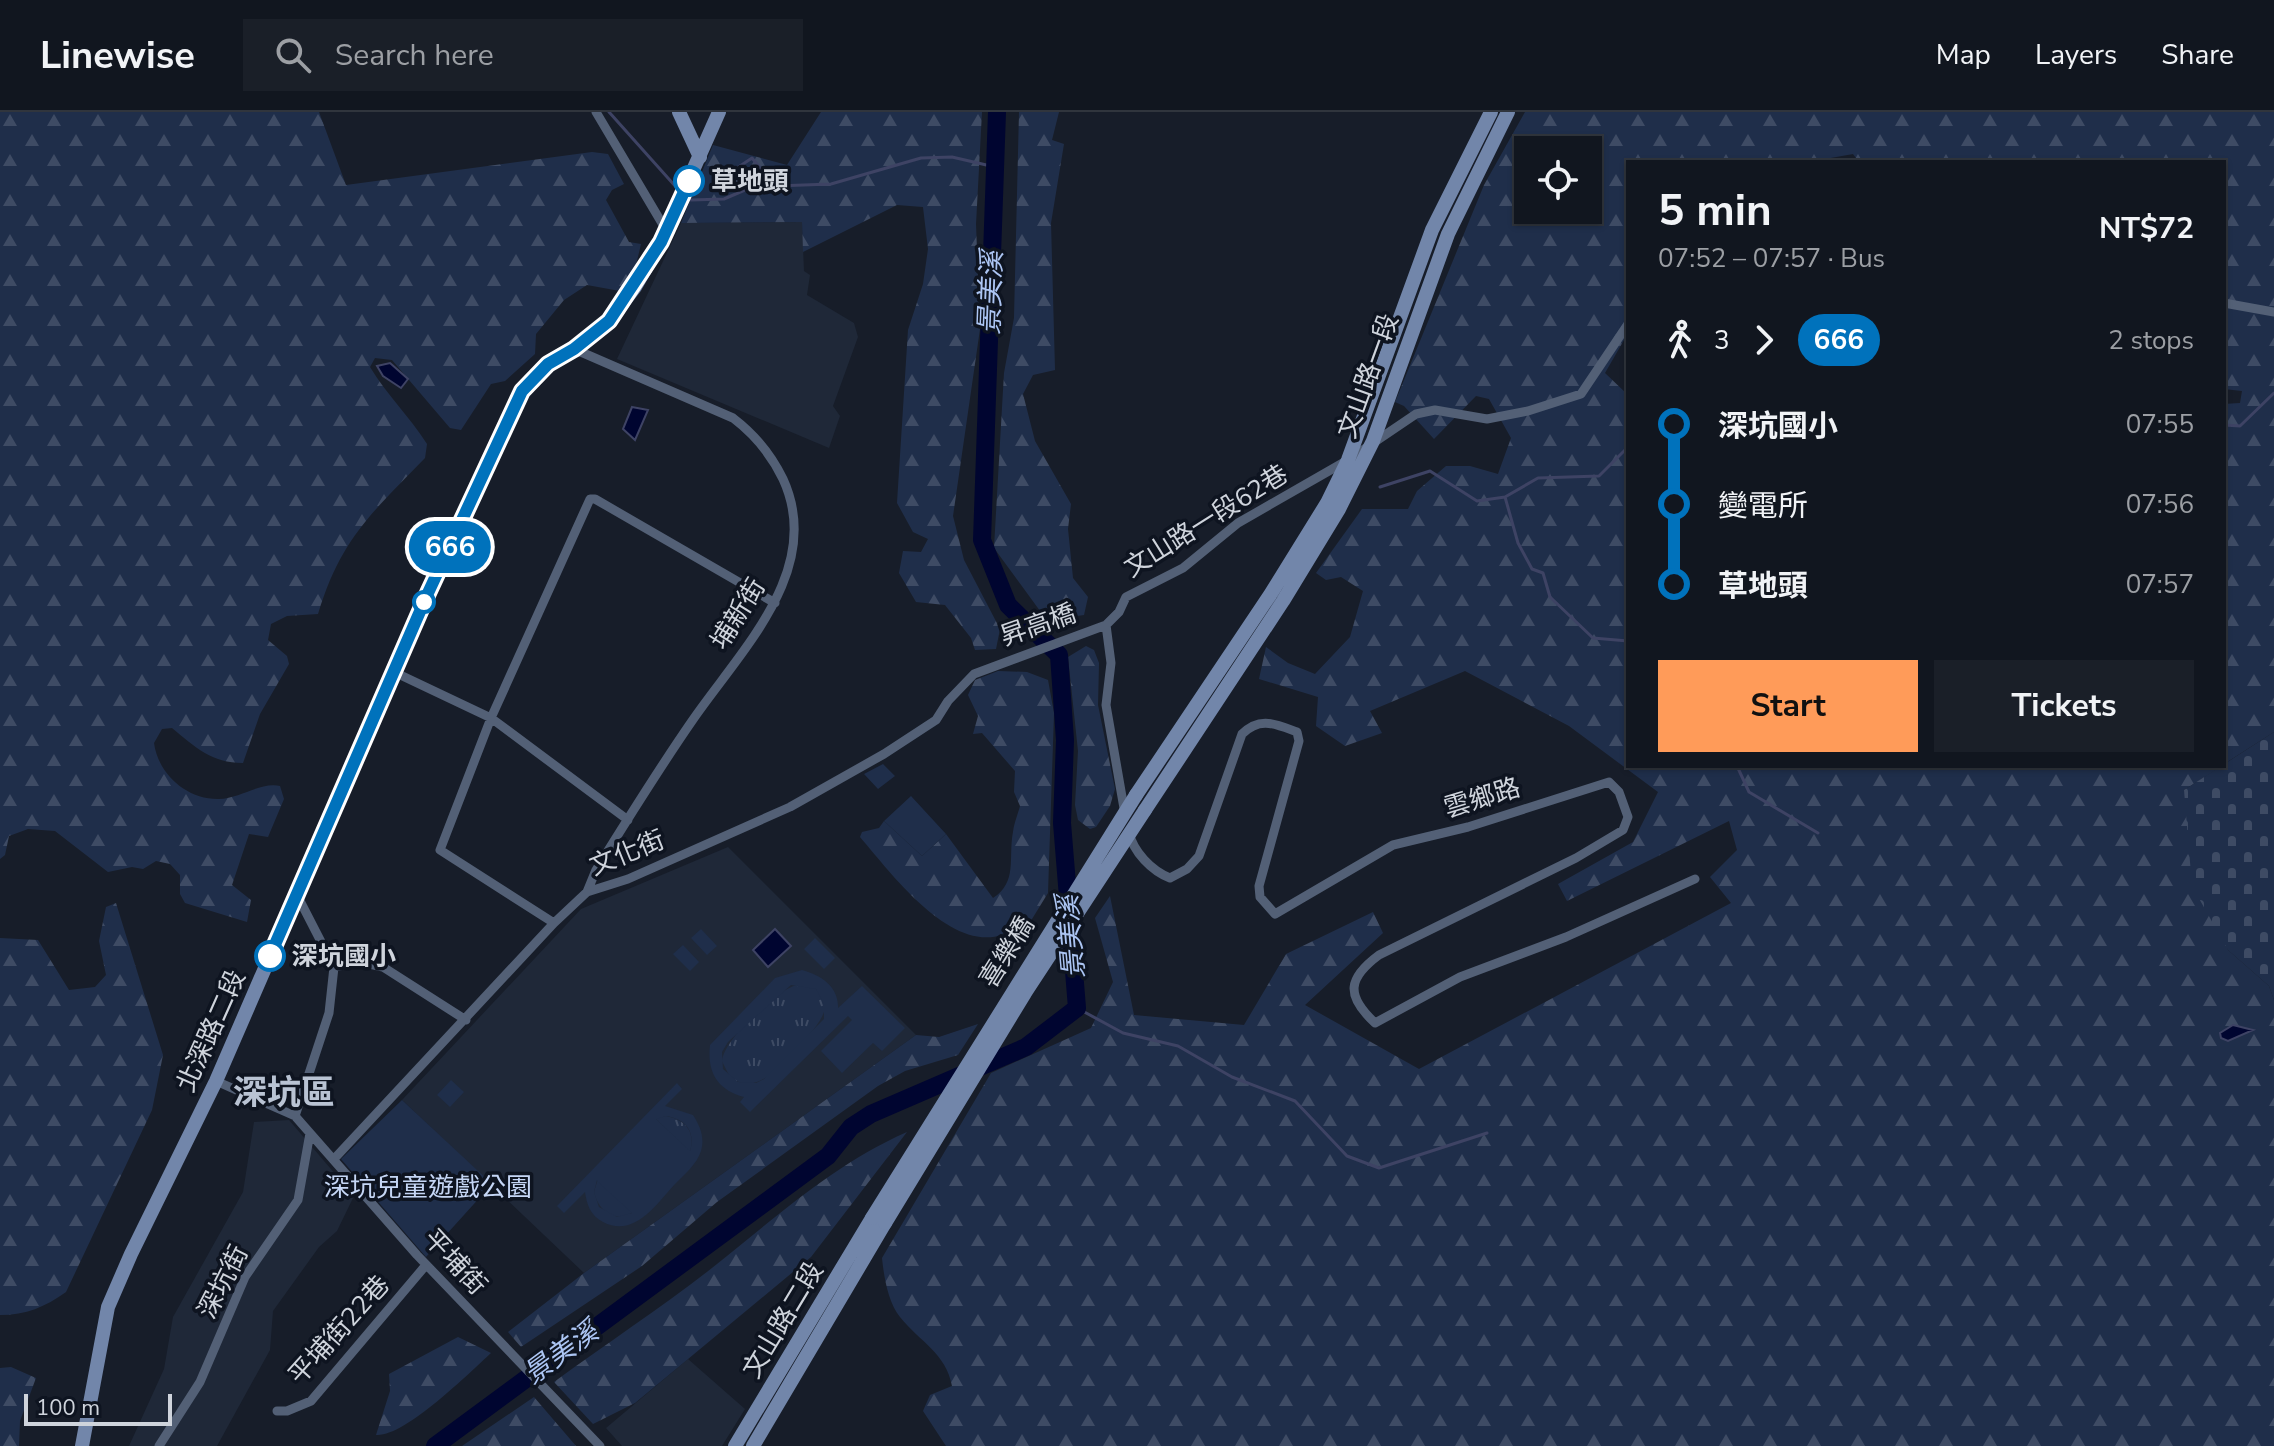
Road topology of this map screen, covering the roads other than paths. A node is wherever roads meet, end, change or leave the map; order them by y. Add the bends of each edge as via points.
1 (596, 112) edge
2 (679, 112) edge
3 (719, 112) edge
4 (1491, 112) edge
5 (1508, 112) edge
6 (700, 157) junction
7 (666, 230) junction
8 (2226, 303) edge
9 (2274, 312) edge
10 (1626, 327) edge
11 (574, 349) junction
12 (1373, 441) junction
13 (1348, 460) junction
14 (775, 603) junction
15 (1102, 626) junction
16 (1248, 641) junction
17 (992, 664) joint
18 (394, 672) junction
19 (491, 718) junction
20 (628, 820) junction
21 (1695, 879) dead end
22 (587, 892) junction
23 (297, 895) junction
24 (554, 923) junction
25 (334, 967) junction
26 (466, 1020) junction
27 (216, 1081) junction
28 (295, 1116) junction
29 (310, 1133) junction
30 (334, 1159) junction
31 (879, 1221) junction
32 (426, 1265) junction
33 (277, 1411) dead end
34 (598, 1444) edge
35 (82, 1446) edge
36 (159, 1446) edge
37 (735, 1446) edge
38 (753, 1446) edge

1 - 7 street
2 - 6 main road
3 - 6 main road, 北深路二段
4 - 13 main road, 文山路一段 via 1432,230
5 - 12 main road, 文山路一段 via 1448,234
6 - 7 main road, 北深路二段
7 - 11 main road, 北深路二段 via 609,321
8 - 9 street
10 - 12 street, 文山路一段62巷 via 1581,394 1571,399 1487,419 1423,412
11 - 14 street, 埔新街 via 733,418 754,436 778,468 797,528 791,564
11 - 18 main road, 北深路二段 via 548,364 522,391
12 - 13 street, 文山路一段62巷
12 - 16 main road, 文山路一段 via 1339,509
13 - 15 street, 文山路一段62巷 via 1238,523 1183,568 1126,597 1119,612
13 - 16 main road, 文山路一段
14 - 19 street via 590,499
14 - 20 street, 埔新街
15 - 17 street, 昇高橋
15 - 21 street, 雲鄉路 via 1111,663 1106,705 1131,841 1159,873 1170,878 1199,856 1242,734 1252,724 1268,722 1297,732 1299,741 1259,886 1260,897 1275,914 1393,845 1609,782 1619,792 1628,817 1623,830 1358,970 1358,1003 1375,1023 1460,977
16 - 31 main road, 喜樂橋, bridge
17 - 22 street, 文化街 via 974,674 931,724 872,761 790,807
18 - 19 street
18 - 23 main road, 北深路二段
19 - 20 street
19 - 24 street via 440,850
20 - 22 street, 埔新街
22 - 24 street, 文化街
23 - 25 street
23 - 27 main road, 北深路二段
24 - 26 street, 文化街
25 - 26 street via 360,962 383,967
25 - 28 street via 329,1013
26 - 30 street, 文化街
27 - 28 street, 平埔街
27 - 35 main road, 北深路二段 via 108,1307
28 - 29 street, 平埔街
29 - 30 street, 平埔街
29 - 36 street, 深坑街 via 298,1200 245,1277 200,1382
30 - 32 street, 平埔街
31 - 37 main road, 文山路二段
31 - 38 main road, 文山路二段
32 - 33 street, 平埔街22巷 via 311,1401
32 - 34 street, 平埔街

